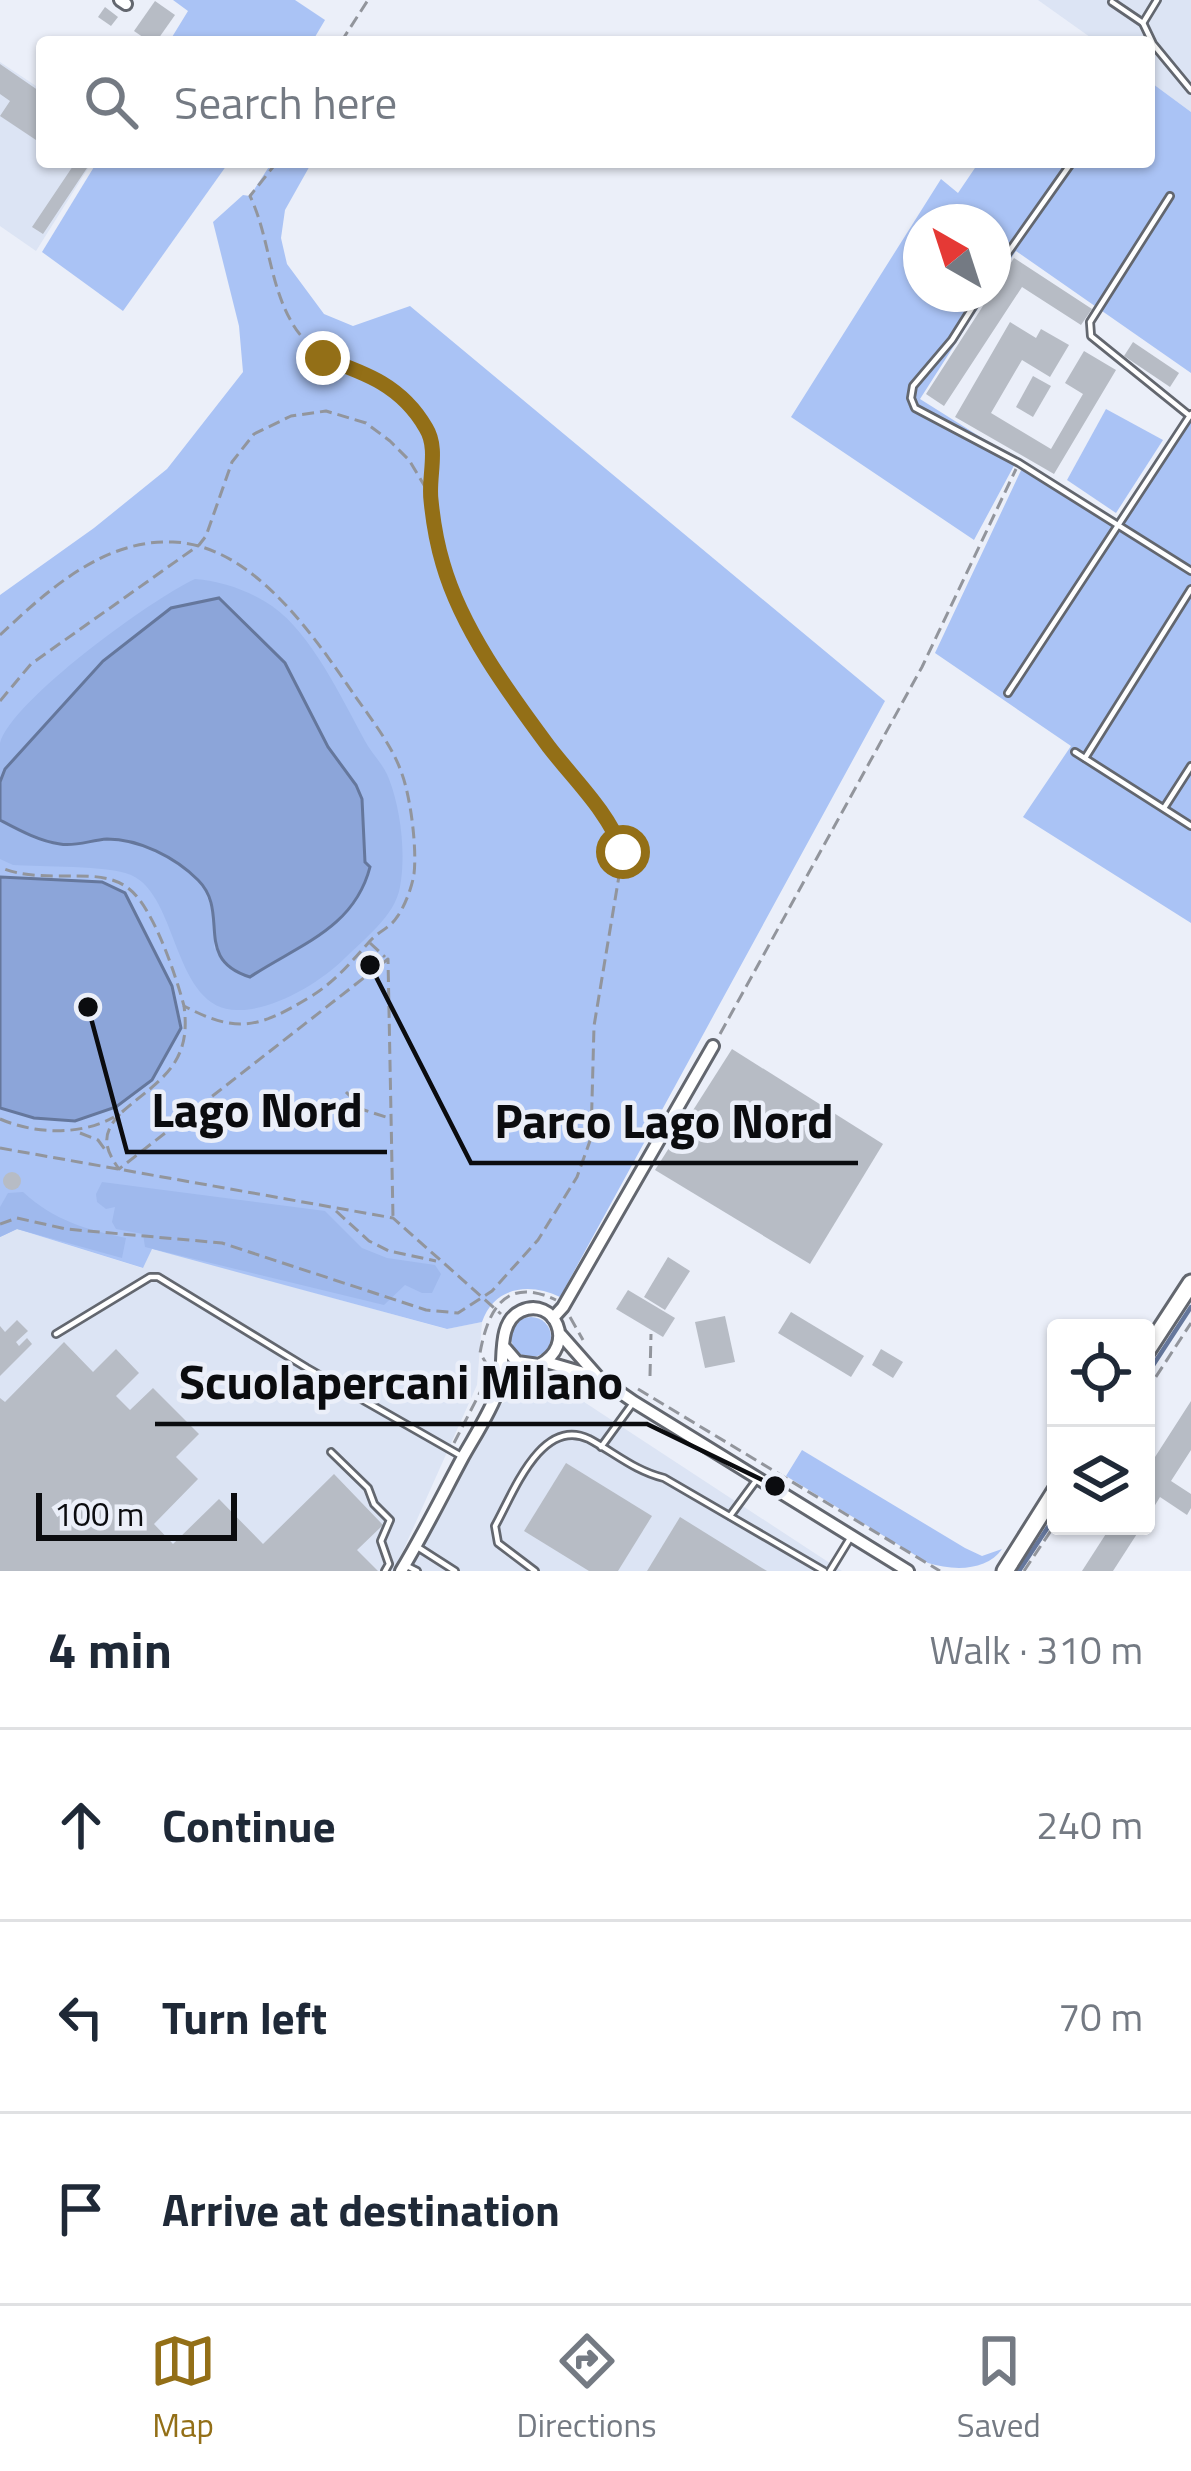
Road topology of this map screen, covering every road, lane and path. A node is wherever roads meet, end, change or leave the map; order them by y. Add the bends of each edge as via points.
1 (368, 0) edge
2 (1157, 0) edge
3 (1112, 2) edge
4 (1142, 23) junction
5 (344, 36) edge
6 (1149, 36) edge
7 (1155, 46) edge
8 (1191, 90) edge
9 (272, 168) edge
10 (1068, 168) edge
11 (1170, 196) dead end
12 (1011, 248) edge
13 (970, 312) edge
14 (1190, 415) edge
15 (1019, 463) junction
16 (430, 495) junction
17 (1117, 523) junction
18 (199, 544) junction
19 (1191, 571) edge
20 (1191, 589) edge
21 (0, 635) edge
22 (1008, 693) dead end
23 (0, 701) edge
24 (1076, 752) dead end
25 (1084, 758) junction
26 (1191, 766) edge
27 (1164, 808) junction
28 (1191, 826) edge
29 (0, 867) edge
30 (369, 942) junction
31 (388, 959) junction
32 (184, 1006) junction
33 (713, 1046) joint
34 (346, 1092) dead end
35 (120, 1114) junction
36 (391, 1118) junction
37 (0, 1119) edge
38 (78, 1131) junction
39 (0, 1148) edge
40 (107, 1152) junction
41 (119, 1169) junction
42 (332, 1208) junction
43 (393, 1218) junction
44 (0, 1224) edge
45 (443, 1265) junction
46 (1191, 1283) edge
47 (483, 1299) junction
48 (563, 1307) junction
49 (494, 1309) dead end
50 (553, 1318) junction
51 (1191, 1324) edge
52 (56, 1334) dead end
53 (651, 1334) dead end
54 (561, 1335) junction
55 (1155, 1338) edge
56 (585, 1345) dead end
57 (505, 1348) junction
58 (540, 1364) junction
59 (650, 1376) dead end
60 (598, 1377) junction
61 (1155, 1378) edge
62 (622, 1379) dead end
63 (495, 1385) junction
64 (634, 1402) junction
65 (601, 1448) junction
66 (331, 1452) dead end
67 (463, 1456) junction
68 (758, 1478) junction
69 (1047, 1503) edge
70 (730, 1516) junction
71 (853, 1535) junction
72 (1048, 1535) edge
73 (865, 1543) junction
74 (416, 1546) junction
75 (1005, 1566) edge
76 (408, 1569) edge
77 (385, 1571) edge
78 (455, 1571) edge
79 (535, 1571) edge
80 (827, 1571) edge
81 (895, 1571) edge
82 (908, 1571) edge
83 (940, 1571) edge
84 (1024, 1571) edge

1 - 5 path
2 - 4 lane
3 - 4 lane
4 - 6 lane
7 - 8 lane
9 - 16 path via 250,196 292,325 323,358 402,393 430,433
10 - 12 lane
11 - 14 lane via 1090,322 1091,336
13 - 15 lane via 910,398 914,408
14 - 17 lane
15 - 17 lane
15 - 33 path via 922,667
16 - 18 path via 410,460 366,423 326,411 291,416 240,448
16 - 47 path via 443,564 474,634 597,803 623,852 598,993 591,1138 538,1240
17 - 19 lane
17 - 22 lane
18 - 21 path via 136,546 95,561
18 - 23 path via 31,664
18 - 30 path via 288,606 402,773 414,874 397,918
20 - 25 lane
24 - 25 lane
25 - 27 lane
26 - 27 lane
27 - 28 lane
29 - 32 path via 101,876 128,887
30 - 31 path
30 - 32 path via 328,986 268,1019 239,1028
31 - 36 path
31 - 41 path
32 - 35 path via 187,1029 176,1063
33 - 48 street
34 - 36 path via 372,1114
35 - 38 path
35 - 40 path
36 - 43 path
37 - 38 path
38 - 40 path
39 - 41 path
40 - 41 path
41 - 42 path
42 - 43 path
42 - 45 path via 369,1241
43 - 45 path
44 - 47 path via 17,1218 222,1243 446,1314
45 - 47 path
46 - 55 main road
47 - 49 path
48 - 50 street
48 - 56 path
50 - 54 street
50 - 57 street via 520,1312 509,1319
51 - 61 path
52 - 67 lane via 158,1276
53 - 59 path
54 - 58 street via 555,1354
54 - 60 street
57 - 58 street via 517,1362
57 - 63 street
58 - 60 street
58 - 63 street
60 - 64 street
62 - 83 path
63 - 67 street
64 - 65 lane
64 - 68 street
65 - 70 lane
65 - 79 lane via 569,1433 544,1445 495,1526 498,1543
66 - 77 lane via 391,1520 381,1541
67 - 74 street
68 - 70 lane
68 - 71 street
69 - 75 main road
70 - 80 lane
71 - 73 street
71 - 80 lane
72 - 84 path
73 - 81 street
73 - 82 street
74 - 76 street
74 - 78 lane

